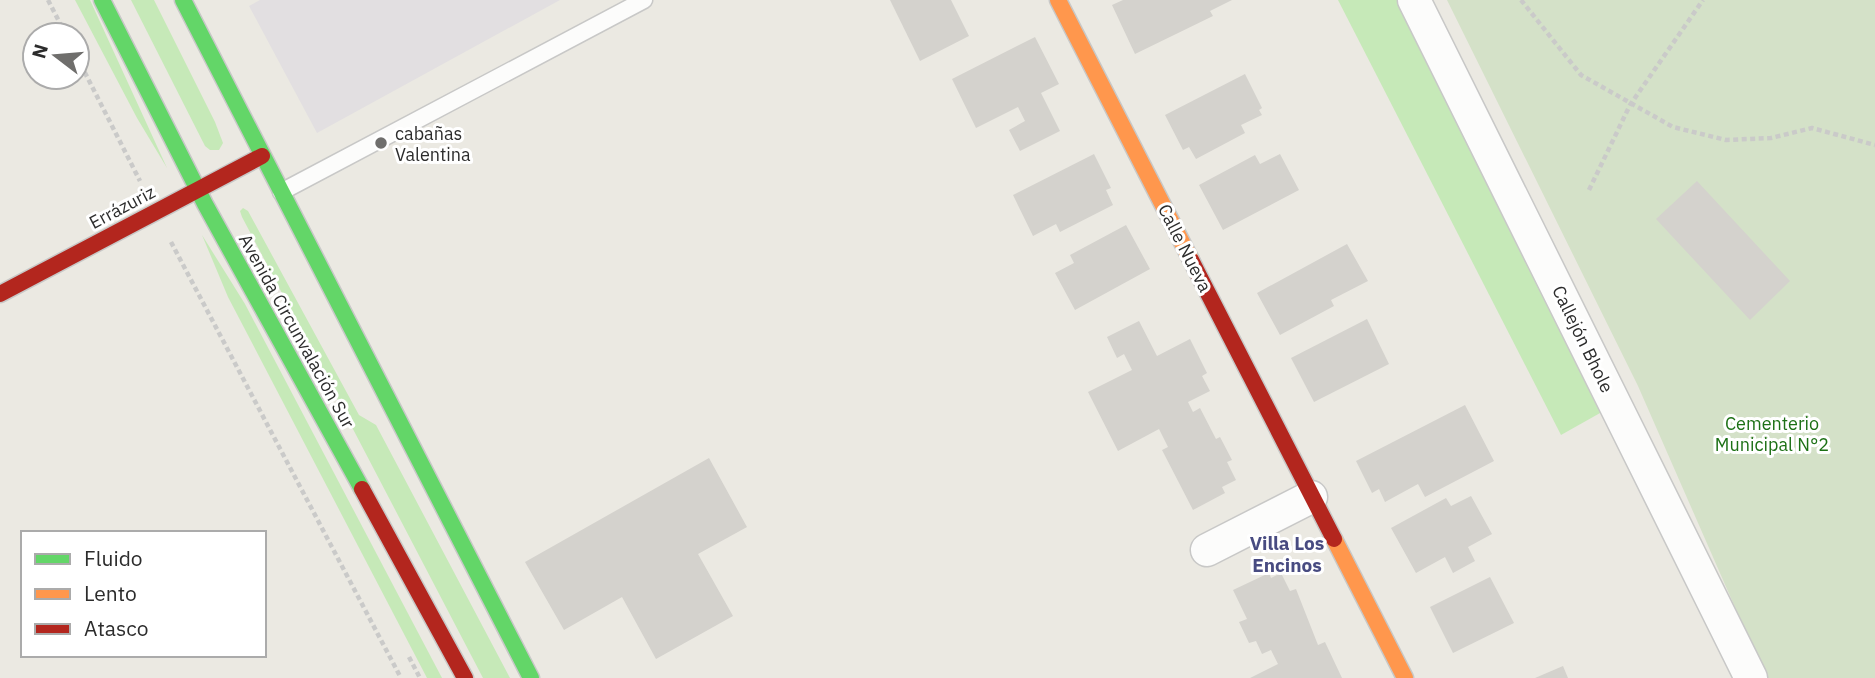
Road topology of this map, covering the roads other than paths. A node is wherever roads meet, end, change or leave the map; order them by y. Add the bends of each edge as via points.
1 (102, 0) edge
2 (183, 0) edge
3 (644, 0) edge
4 (1058, 0) edge
5 (1414, 0) edge
6 (262, 156) junction
7 (198, 188) junction
8 (281, 192) junction
9 (0, 294) edge
10 (1311, 497) junction
11 (1208, 550) dead end
12 (464, 678) edge
13 (531, 678) edge
14 (1405, 678) edge
15 (1751, 678) edge

1 - 7 main road, Avenida Circunvalación Sur
2 - 6 main road
3 - 8 lane
4 - 10 main road, Calle Nueva
5 - 15 street, Callejón Bhole
6 - 7 main road, Errázuriz
6 - 8 main road
7 - 9 main road, Errázuriz
7 - 12 main road, Avenida Circunvalación Sur
8 - 13 main road
10 - 11 street
10 - 14 main road, Calle Nueva

